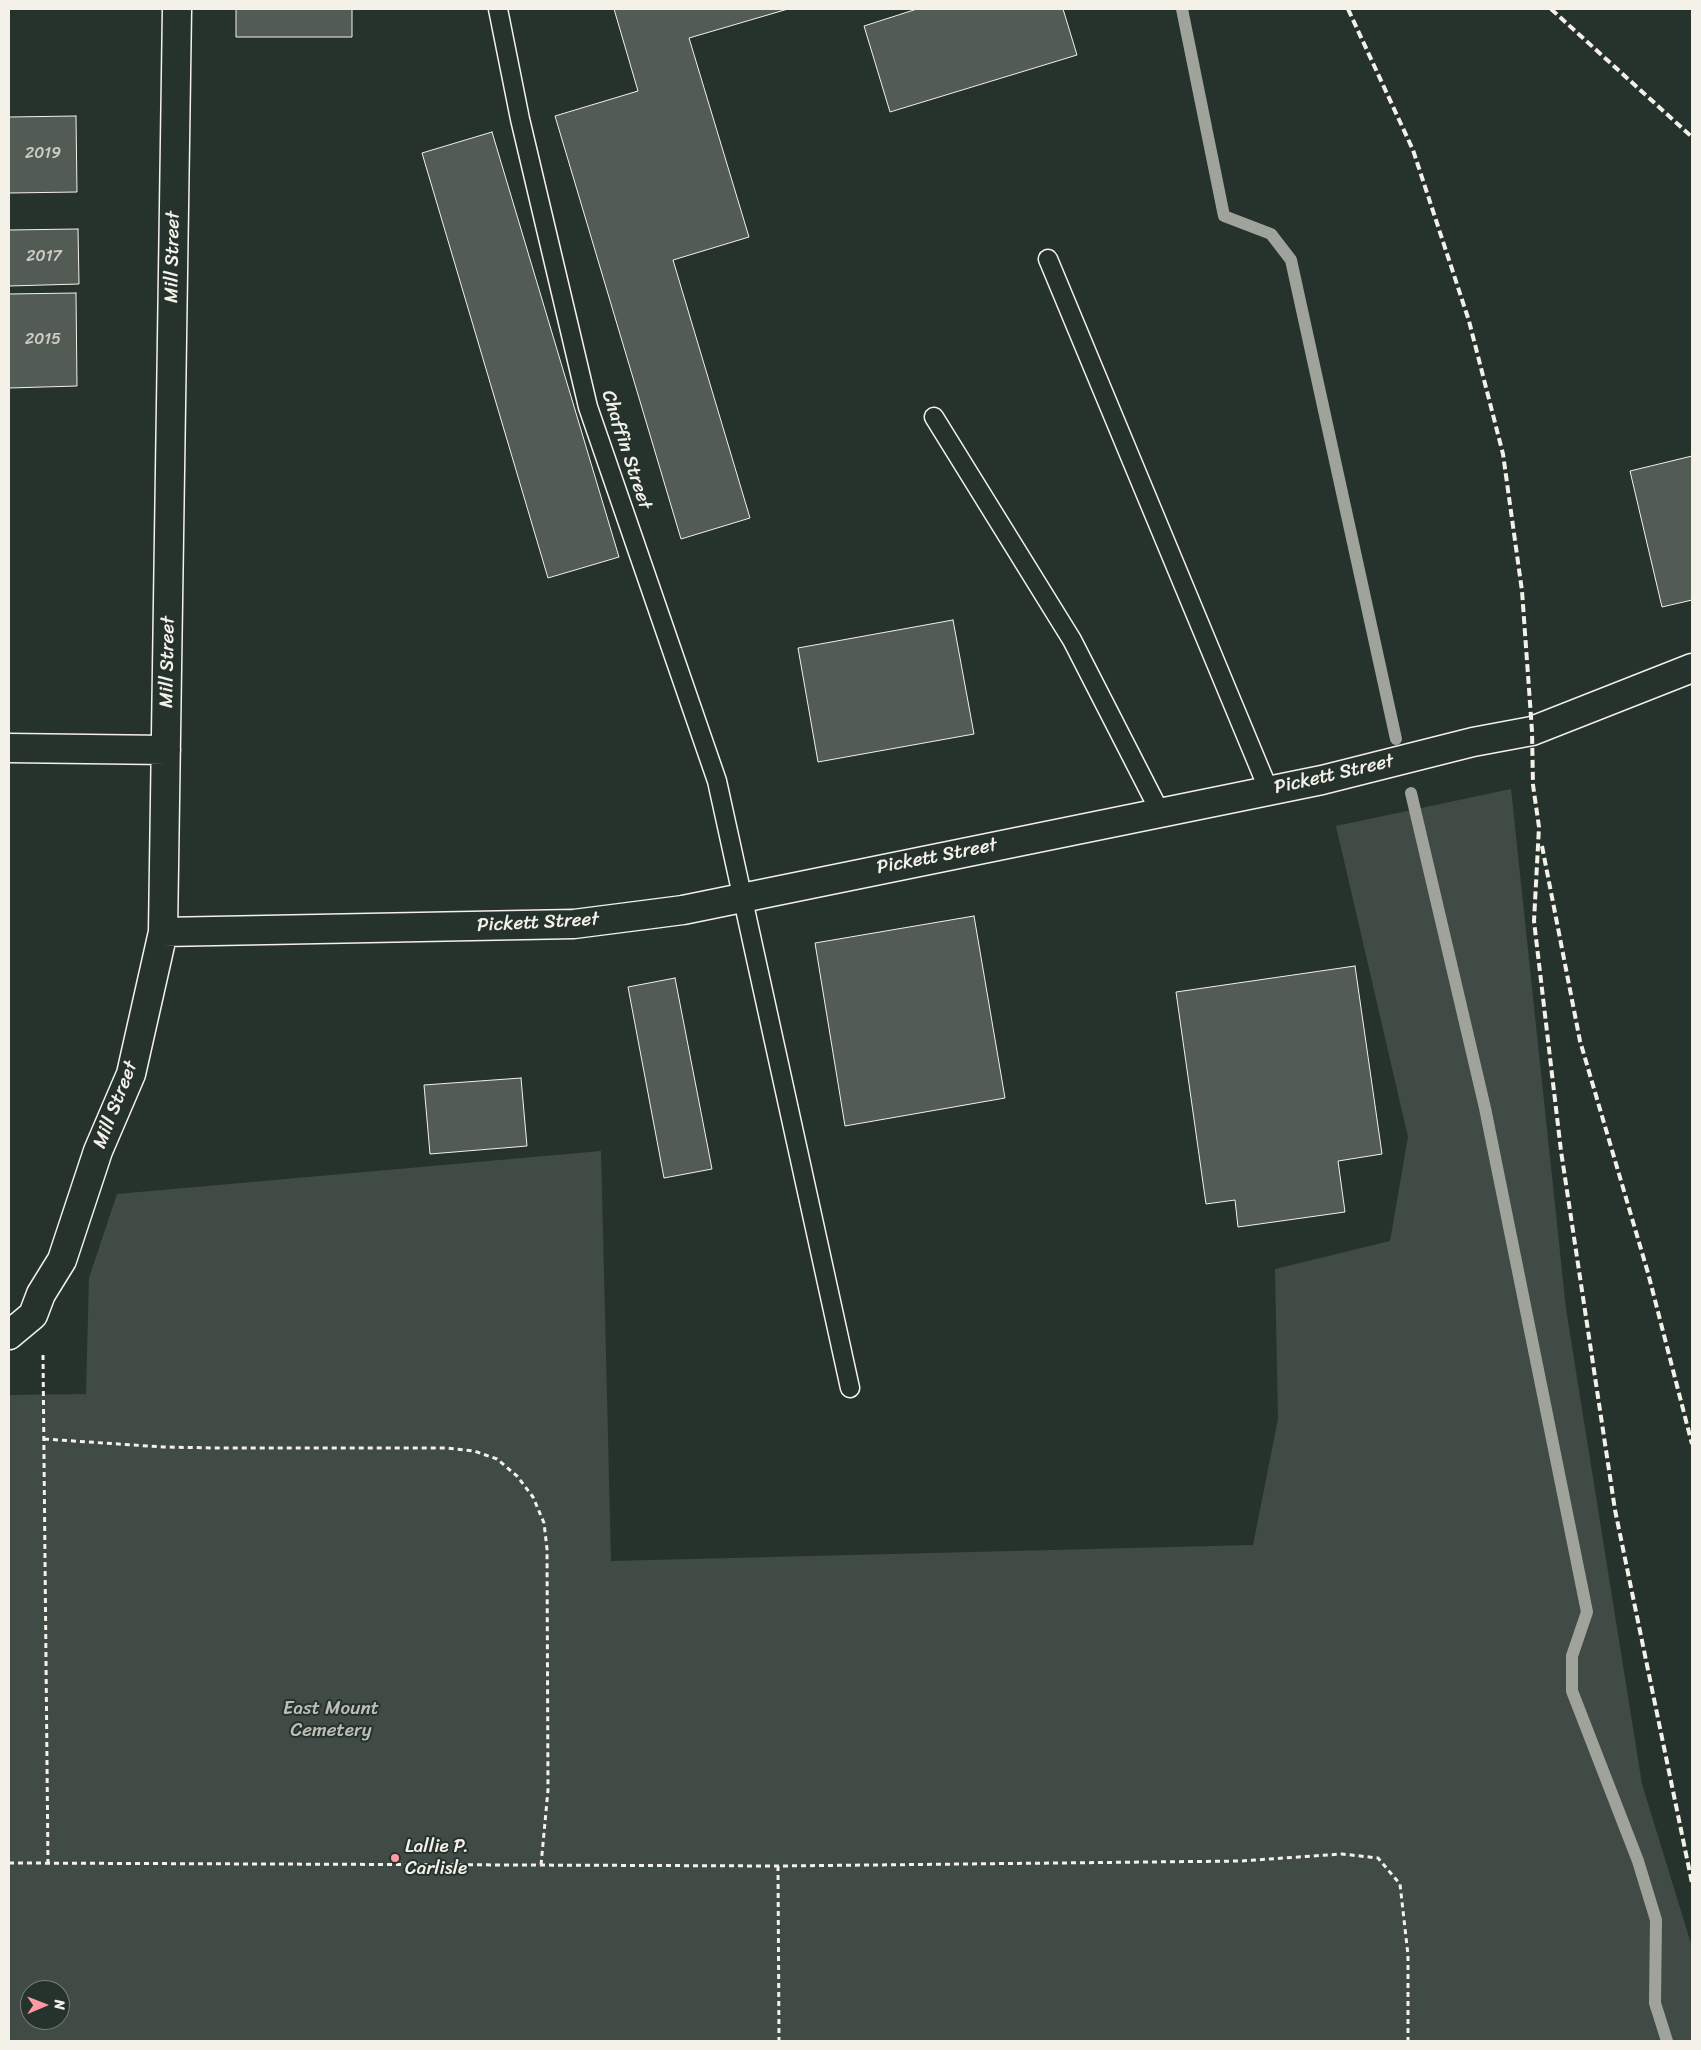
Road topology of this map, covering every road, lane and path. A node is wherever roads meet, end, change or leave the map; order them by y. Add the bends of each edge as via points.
1 (177, 9) edge
2 (498, 9) edge
3 (1048, 259) dead end
4 (934, 417) dead end
5 (1692, 668) edge
6 (9, 748) edge
7 (166, 750) junction
8 (1269, 791) junction
9 (1160, 812) junction
10 (742, 896) junction
11 (163, 932) junction
12 (9, 1335) edge
13 (43, 1351) dead end
14 (850, 1388) dead end
15 (44, 1438) junction
16 (9, 1863) edge
17 (48, 1864) junction
18 (541, 1865) junction
19 (778, 1866) junction
20 (780, 2041) edge
21 (1408, 2041) edge

1 - 7 street, Mill Street
2 - 10 lane, Chaffin Street via 520,119 588,407 717,781
3 - 8 lane
4 - 9 lane via 1072,640
5 - 8 street, Pickett Street via 1532,731 1472,742
6 - 7 street
7 - 11 street, Mill Street
8 - 9 street, Pickett Street
9 - 10 street, Pickett Street
10 - 11 street, Pickett Street via 683,910 574,924
10 - 14 lane, Chaffin Street
11 - 12 street, Mill Street via 131,1074 98,1151 62,1260 33,1315
13 - 15 path
15 - 17 path
15 - 18 path via 199,1448 447,1448 474,1451 497,1459 517,1476 533,1497 544,1523 547,1549 548,1790
16 - 17 path
17 - 18 path
18 - 19 path
19 - 20 path
19 - 21 path via 1240,1860 1342,1854 1378,1858 1400,1884 1408,1955

